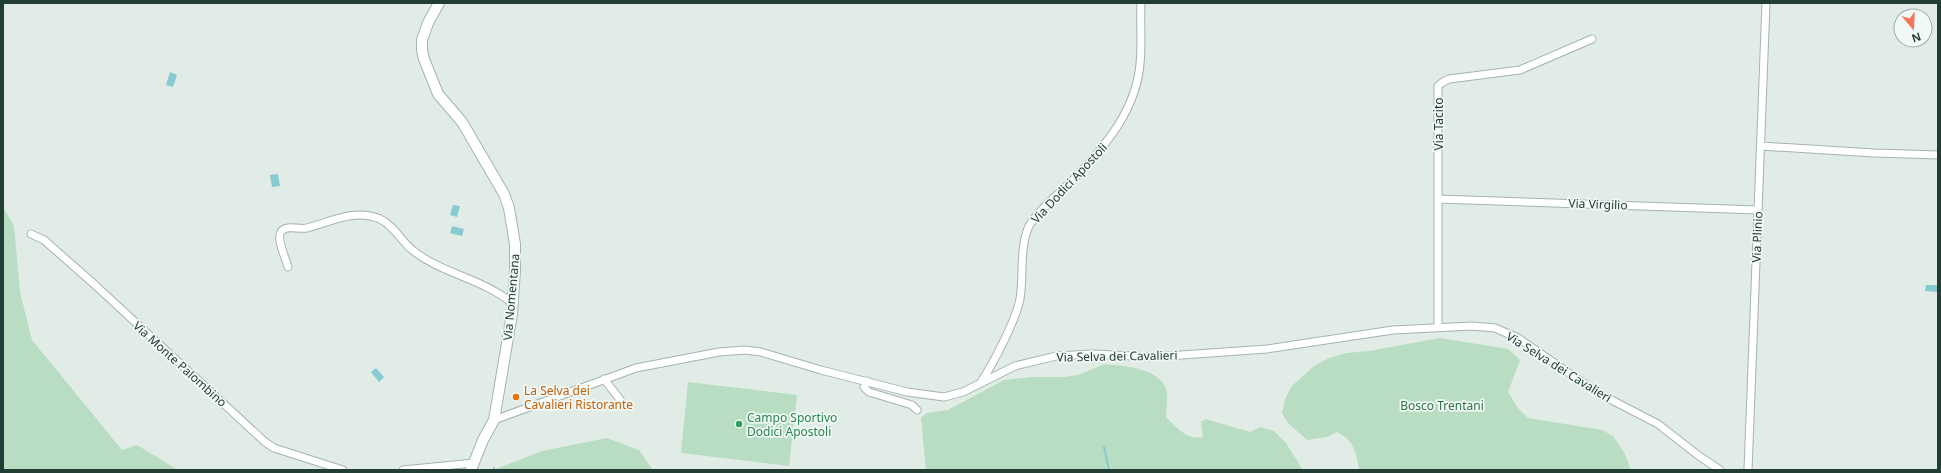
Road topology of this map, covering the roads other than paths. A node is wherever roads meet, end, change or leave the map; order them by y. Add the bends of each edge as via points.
1 (439, 3) edge
2 (1141, 3) edge
3 (1766, 3) edge
4 (1592, 39) dead end
5 (1761, 146) junction
6 (1938, 155) edge
7 (1438, 198) junction
8 (1758, 210) junction
9 (31, 234) dead end
10 (288, 267) dead end
11 (512, 303) junction
12 (1438, 326) junction
13 (604, 379) junction
14 (867, 381) junction
15 (980, 384) junction
16 (625, 406) dead end
17 (917, 410) dead end
18 (494, 420) junction
19 (472, 466) edge
20 (343, 470) edge
21 (403, 470) edge
22 (1720, 470) edge
23 (1748, 470) edge

1 - 11 main road, Via Nomentana via 422,40 422,50 438,94 470,134 510,208 516,270
2 - 15 street, Via Dodici Apostoli via 1140,65 1136,86 1128,106 1106,144 1029,226 1024,243 1019,304 994,360
3 - 5 street, Via Plinio
4 - 7 street, Via Tacito via 1520,70 1445,80 1439,85
5 - 6 street
5 - 8 street, Via Plinio
7 - 8 street, Via Virgilio
7 - 12 street, Via Tacito
8 - 23 street, Via Plinio
9 - 20 street, Via Monte Palombino via 44,240 76,268 264,442 274,448
10 - 11 street via 279,234 282,230 307,228 342,217 370,217 386,223 411,248 430,262 495,290
11 - 18 main road, Via Nomentana
12 - 15 street, Via Selva dei Cavalieri via 1379,331 1267,349 1153,357 1093,354 1056,356 1015,366
12 - 22 street, Via Selva dei Cavalieri via 1486,327 1513,335 1598,393 1651,420
13 - 14 street, Via Selva dei Cavalieri via 647,365 714,352 745,350 761,352
13 - 16 street
13 - 18 street, Via Selva dei Cavalieri
14 - 15 street, Via Selva dei Cavalieri via 919,394 944,397 959,394
14 - 17 street via 864,387 869,392 912,405
18 - 19 main road, Via Nomentana
19 - 21 street

